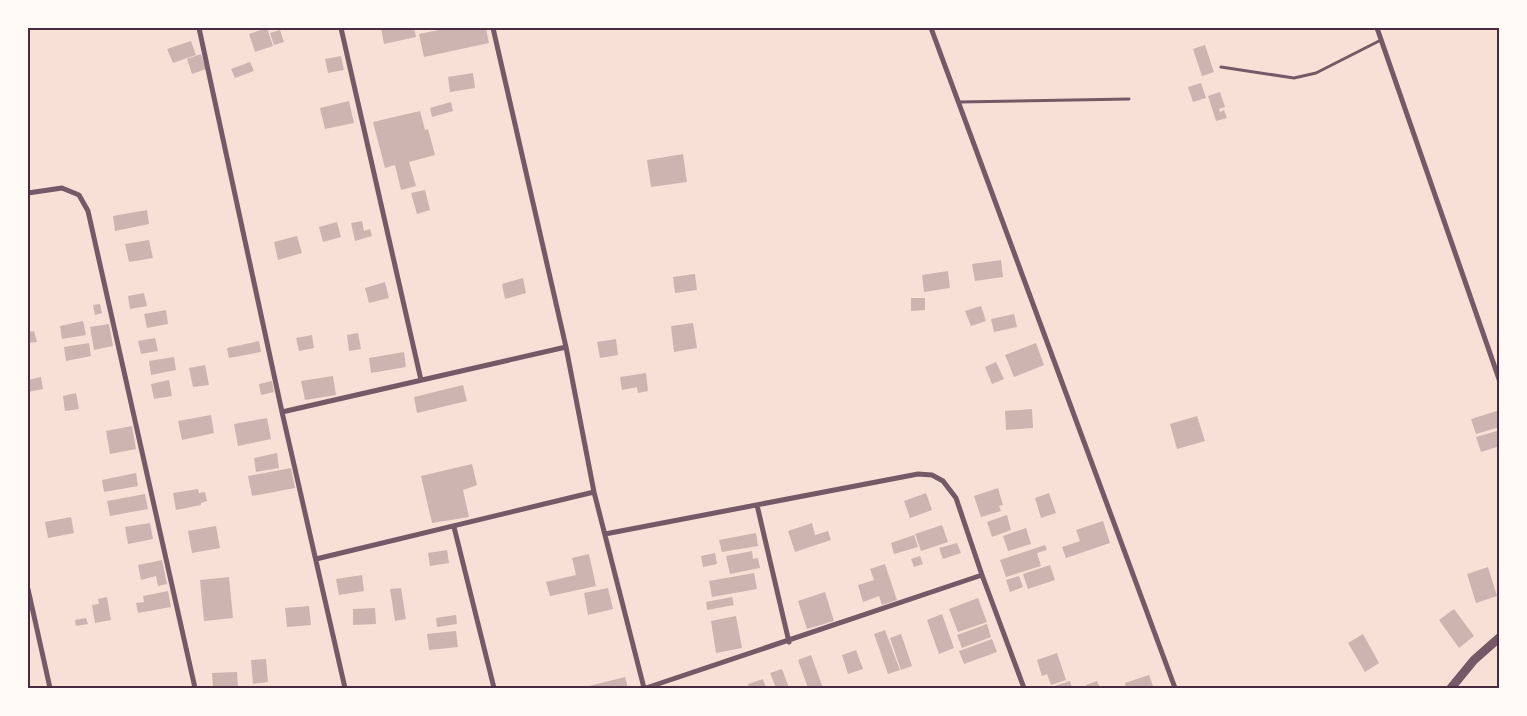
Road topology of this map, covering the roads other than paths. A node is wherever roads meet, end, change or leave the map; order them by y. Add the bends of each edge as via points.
1 (200, 28) edge
2 (341, 28) edge
3 (494, 28) edge
4 (931, 28) edge
5 (1377, 28) edge
6 (1382, 40) junction
7 (1221, 67) dead end
8 (1129, 99) dead end
9 (959, 102) junction
10 (28, 193) edge
11 (566, 347) junction
12 (421, 380) junction
13 (1500, 382) edge
14 (282, 412) junction
15 (594, 492) junction
16 (757, 505) junction
17 (454, 527) junction
18 (605, 534) junction
19 (316, 559) junction
20 (982, 575) junction
21 (28, 589) edge
22 (30, 606) edge
23 (1500, 637) edge
24 (789, 642) junction
25 (50, 688) edge
26 (195, 688) edge
27 (345, 688) edge
28 (494, 688) edge
29 (645, 688) edge
30 (1024, 688) edge
31 (1175, 688) edge
32 (1451, 688) edge

1 - 14 street
2 - 12 street
3 - 11 street
4 - 9 street
5 - 6 street
6 - 7 lane via 1305,77
6 - 13 street
8 - 9 lane
9 - 31 street
10 - 26 street via 62,188 79,195 88,211
11 - 12 street
11 - 15 street
12 - 14 street
14 - 19 street
15 - 17 street
15 - 18 street
16 - 18 street
16 - 20 street via 918,474 932,475 943,481 956,498
16 - 24 street
17 - 19 street
17 - 28 street
18 - 29 street
19 - 27 street
20 - 24 street
20 - 30 street
21 - 22 street
22 - 25 street
23 - 32 street via 1474,660
24 - 29 street

